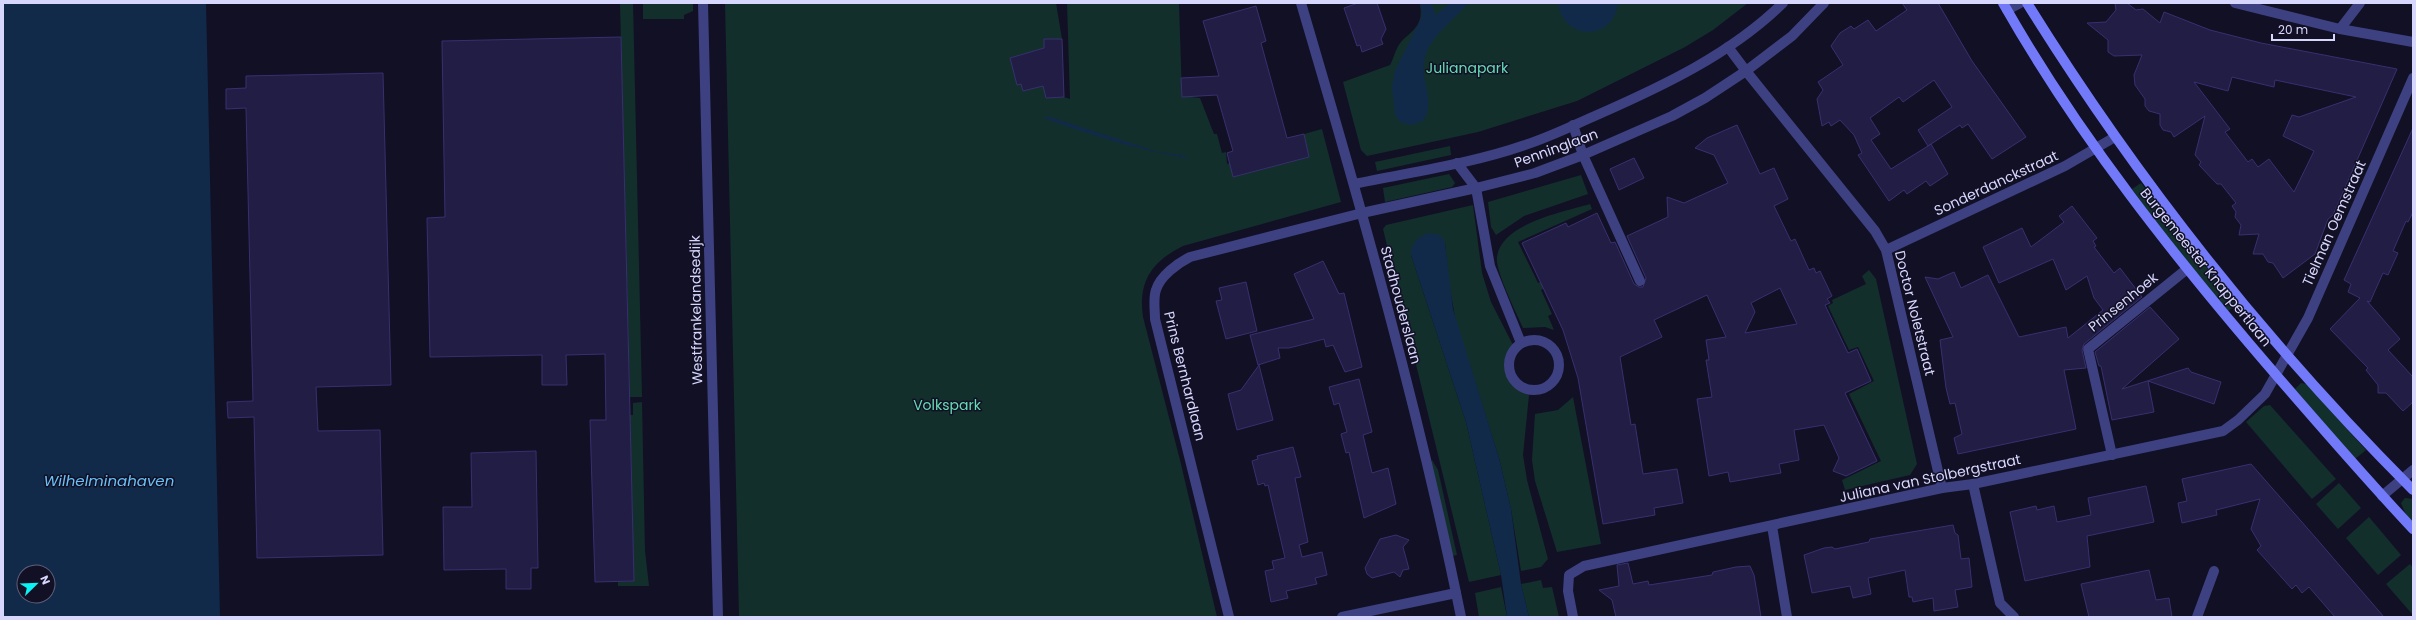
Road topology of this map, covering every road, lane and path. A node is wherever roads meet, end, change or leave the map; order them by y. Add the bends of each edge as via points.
1 (703, 3) edge
2 (1301, 3) edge
3 (1783, 3) edge
4 (1824, 3) edge
5 (2020, 3) edge
6 (2027, 3) edge
7 (2235, 3) edge
8 (2360, 3) edge
9 (2005, 7) edge
10 (2340, 29) junction
11 (2413, 42) edge
12 (1728, 47) junction
13 (1746, 71) junction
14 (2413, 78) edge
15 (1573, 126) junction
16 (2115, 136) junction
17 (2096, 148) junction
18 (1583, 155) junction
19 (1458, 163) junction
20 (1354, 184) junction
21 (1476, 188) junction
22 (1362, 213) junction
23 (1886, 250) junction
24 (2187, 269) junction
25 (1640, 281) dead end
26 (1521, 343) junction
27 (2287, 355) junction
28 (2277, 376) junction
29 (2112, 455) junction
30 (2413, 470) edge
31 (2402, 479) junction
32 (1973, 484) junction
33 (1942, 488) junction
34 (2413, 490) edge
35 (2382, 496) junction
36 (1772, 526) junction
37 (2413, 529) edge
38 (2214, 571) dead end
39 (1456, 593) junction
40 (718, 617) edge
41 (1229, 617) edge
42 (1342, 617) edge
43 (1461, 617) edge
44 (1573, 617) edge
45 (1787, 617) edge
46 (2014, 617) edge
47 (2198, 617) edge

1 - 40 street, Westfrankelandsedijk
2 - 20 street, Stadhouderslaan
3 - 12 street, Penninglaan
4 - 13 street, Penninglaan via 1792,36
5 - 9 street
6 - 16 main road, Burgemeester Knappertlaan via 2067,68
7 - 10 street
8 - 10 street
9 - 17 main road, Burgemeester Knappertlaan
10 - 11 street
12 - 13 street
12 - 15 street, Penninglaan via 1656,89
13 - 18 street, Penninglaan via 1672,116
13 - 23 street, Doctor Noletstraat via 1875,231
14 - 27 street, Tielman Oemstraat via 2308,318
15 - 18 street
15 - 19 street, Penninglaan via 1525,145
16 - 17 street, Sonderdanckstraat
16 - 27 main road, Burgemeester Knappertlaan via 2181,228
17 - 23 street, Sonderdanckstraat via 2065,166
17 - 24 main road, Burgemeester Knappertlaan
18 - 21 street, Penninglaan via 1535,173
18 - 25 street
19 - 20 street, Penninglaan
19 - 21 street
20 - 22 street, Stadhouderslaan
21 - 22 street, Penninglaan
21 - 26 street via 1490,266
22 - 39 street, Stadhouderslaan via 1413,408
22 - 41 street, Prins Bernhardlaan via 1190,257 1164,277 1156,290 1155,318
23 - 33 street, Doctor Noletstraat
24 - 28 main road, Burgemeester Knappertlaan
24 - 29 street, Prinsenhoek via 2088,349
26 - 26 street via 1510,358 1512,378 1527,389 1538,390 1547,386 1555,379 1559,370 1556,351 1540,340 1530,339
27 - 28 street, Tielman Oemstraat
27 - 31 main road, Burgemeester Knappertlaan
28 - 29 street, Juliana van Stolbergstraat via 2265,394 2223,432
28 - 35 main road, Burgemeester Knappertlaan
29 - 32 street, Juliana van Stolbergstraat
30 - 31 street
31 - 34 main road, Burgemeester Knappertlaan
31 - 35 street
32 - 33 street, Juliana van Stolbergstraat
32 - 46 street via 2000,603
33 - 36 street, Juliana van Stolbergstraat
35 - 37 main road, Burgemeester Knappertlaan
36 - 44 street, Juliana van Stolbergstraat via 1584,566 1569,575 1568,591
36 - 45 street
38 - 47 street
39 - 42 street
39 - 43 street, Stadhouderslaan

